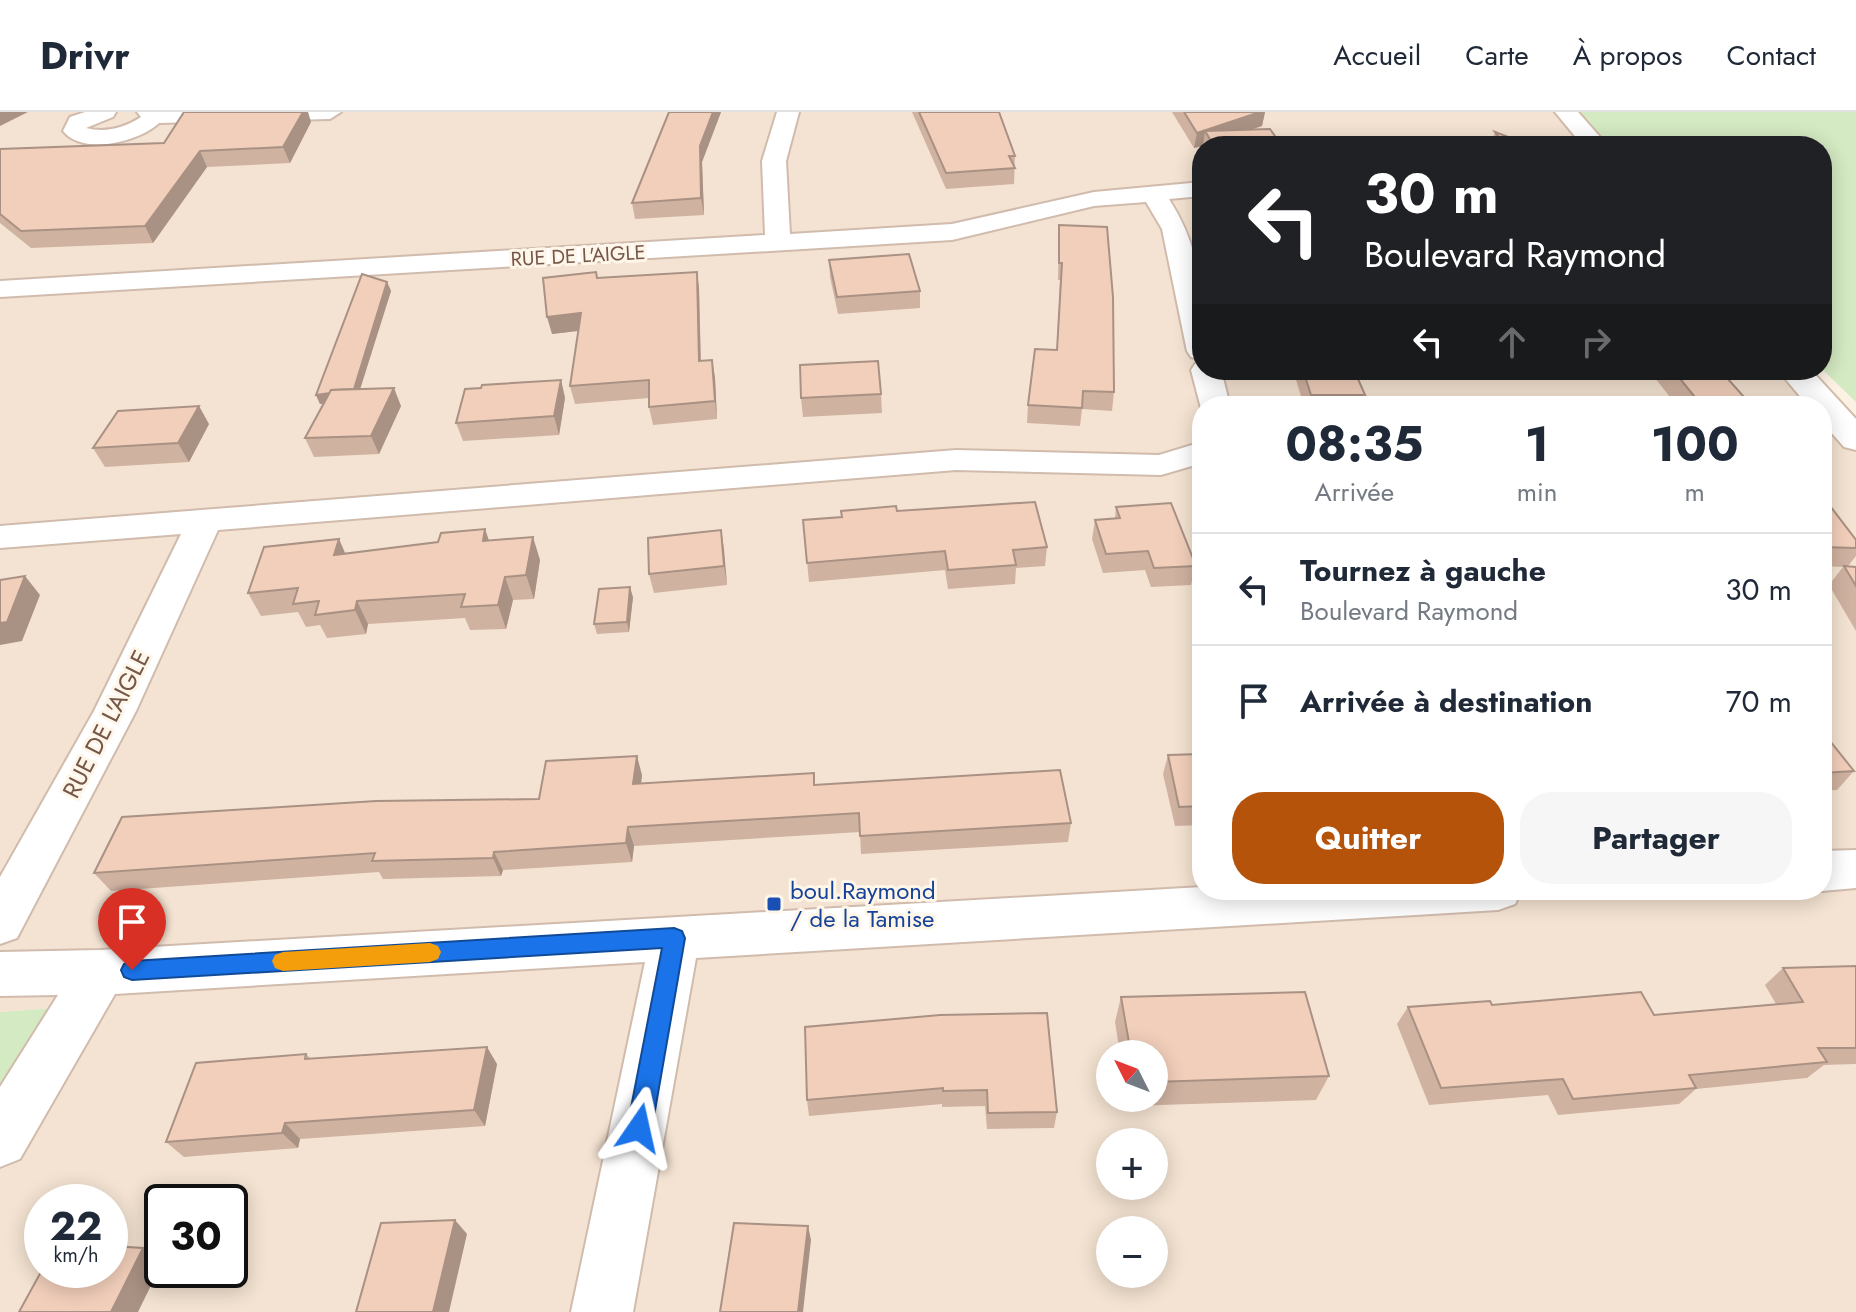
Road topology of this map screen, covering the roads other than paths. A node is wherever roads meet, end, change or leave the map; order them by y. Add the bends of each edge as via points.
1 (105, 112) edge
2 (330, 112) edge
3 (788, 112) edge
4 (1566, 112) edge
5 (150, 114) edge
6 (1587, 136) edge
7 (1192, 190) edge
8 (1153, 193) junction
9 (778, 244) junction
10 (0, 289) edge
11 (1192, 306) edge
12 (1803, 380) edge
13 (1817, 396) edge
14 (1832, 413) edge
15 (1856, 440) edge
16 (1192, 455) edge
17 (205, 521) junction
18 (0, 537) edge
19 (1856, 869) edge
20 (1832, 870) edge
21 (1326, 900) edge
22 (0, 923) edge
23 (674, 938) junction
24 (100, 972) junction
25 (0, 974) edge
26 (0, 1139) edge
27 (602, 1312) edge

1 - 5 street via 78,122 74,131 110,135 144,126
2 - 5 street
3 - 9 street via 774,161
4 - 6 street
7 - 8 street, RUE DE L'AIGLE
8 - 9 street, RUE DE L'AIGLE via 1094,199 952,232
8 - 11 street via 1175,229
9 - 10 street, RUE DE L'AIGLE
12 - 13 street
14 - 15 street
16 - 17 street via 1161,465 956,460
17 - 18 street
17 - 22 street, RUE DE L'AIGLE via 115,711
19 - 20 street
21 - 23 street
23 - 24 street
23 - 27 street
24 - 25 street
24 - 26 street

